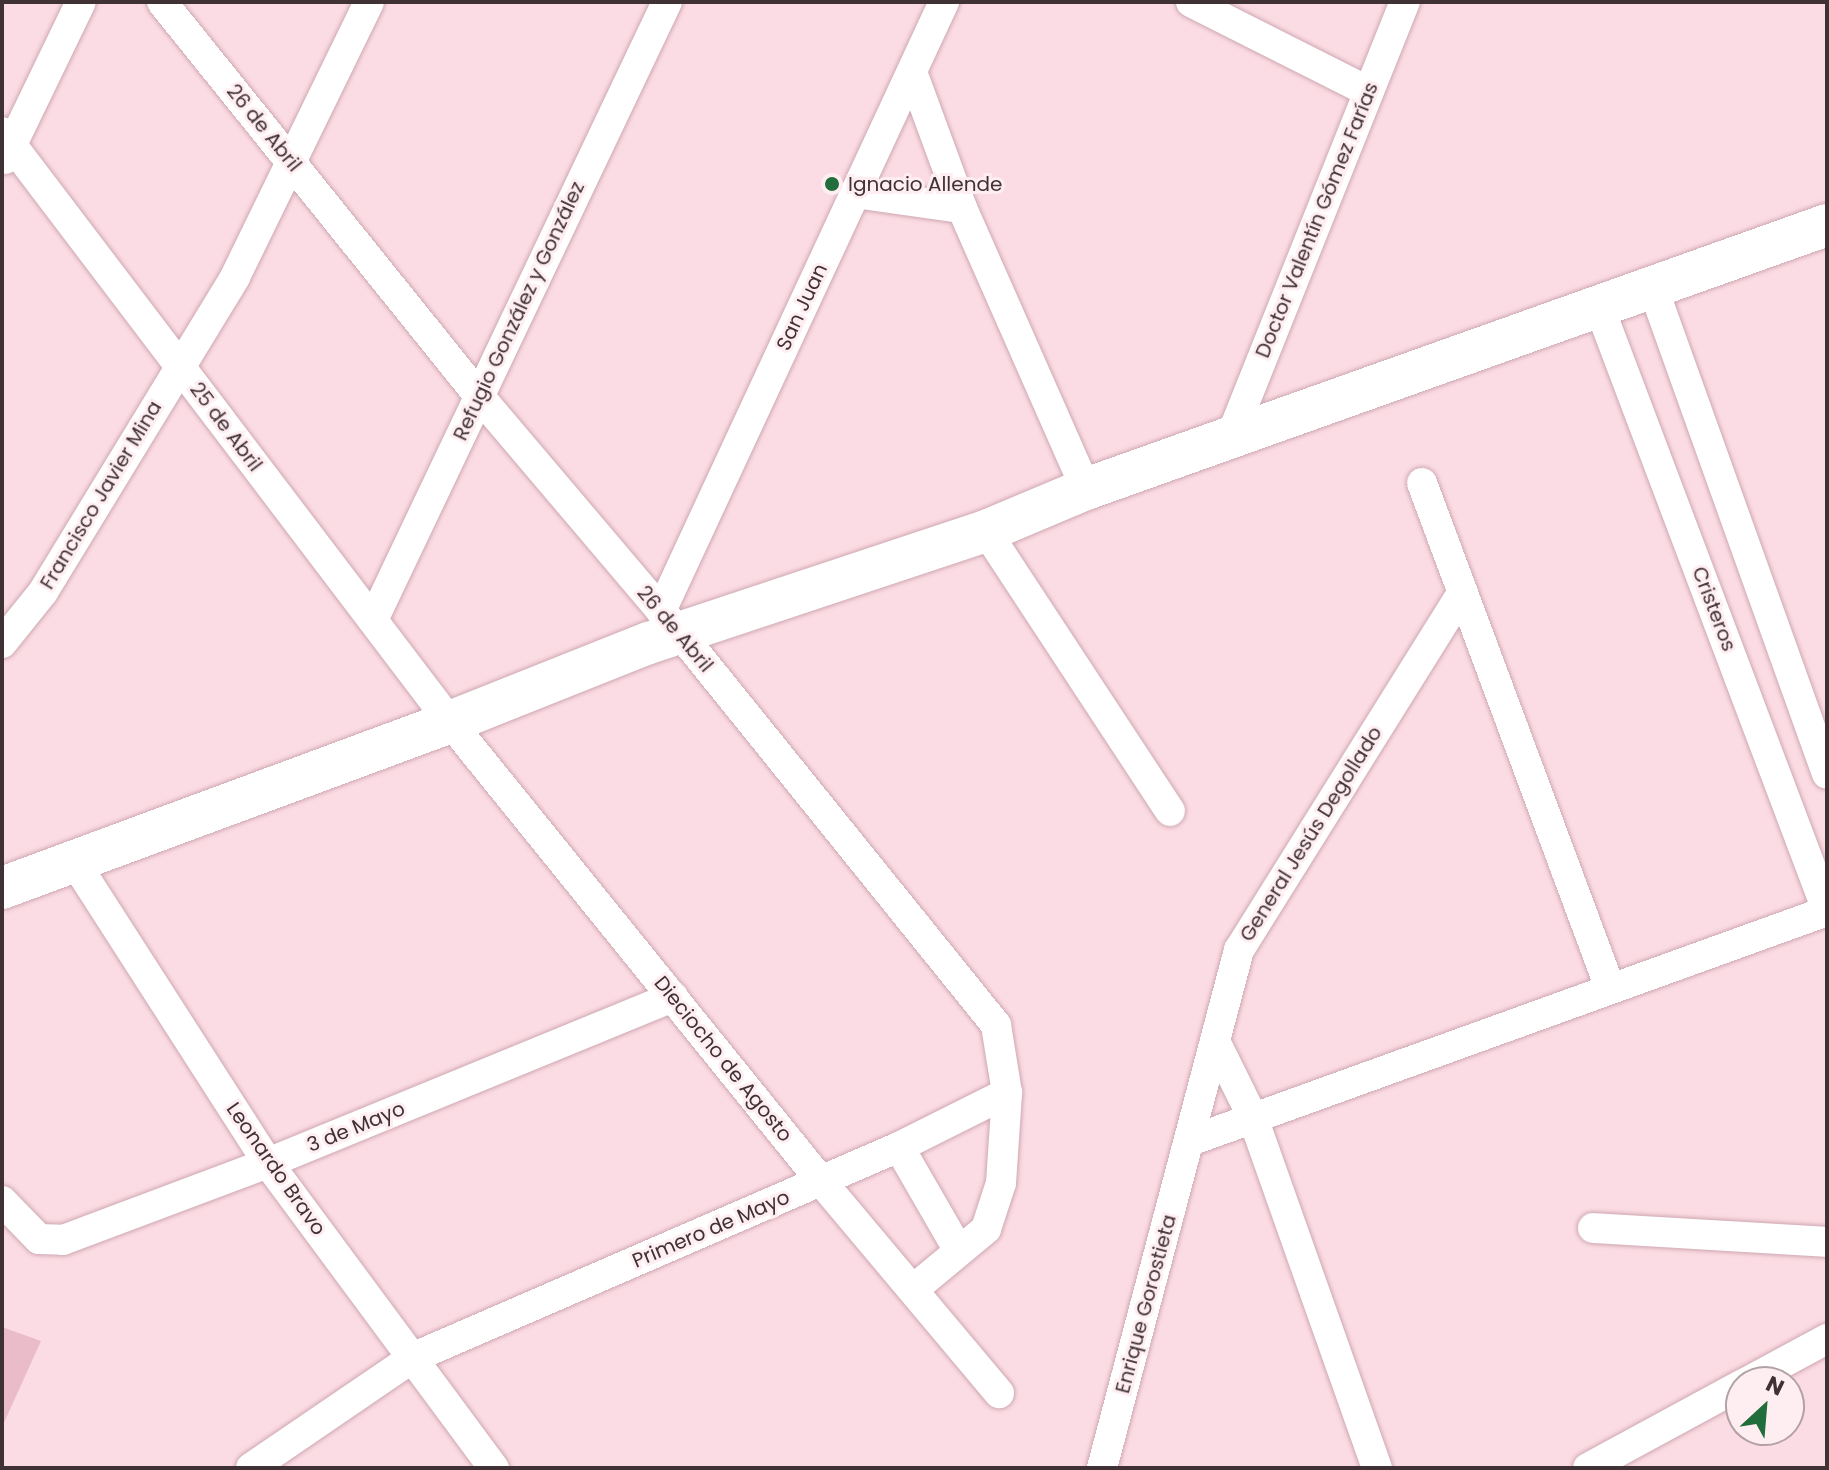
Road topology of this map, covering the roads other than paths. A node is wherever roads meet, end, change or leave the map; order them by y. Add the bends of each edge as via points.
1 (81, 2) edge
2 (162, 2) edge
3 (369, 2) edge
4 (667, 2) edge
5 (944, 2) edge
6 (1191, 2) edge
7 (1405, 2) edge
8 (912, 72) junction
9 (1369, 92) junction
10 (5, 148) edge
11 (291, 163) junction
12 (855, 193) junction
13 (962, 208) junction
14 (1827, 225) edge
15 (1653, 288) junction
16 (1600, 309) junction
17 (179, 366) junction
18 (479, 396) junction
19 (1230, 439) junction
20 (1422, 483) dead end
21 (1086, 489) junction
22 (986, 531) junction
23 (1463, 592) junction
24 (13, 613) edge
25 (373, 620) junction
26 (670, 622) junction
27 (2, 643) edge
28 (450, 722) junction
29 (1827, 774) edge
30 (1170, 811) dead end
31 (74, 861) junction
32 (2, 888) edge
33 (1827, 911) edge
34 (1610, 988) junction
35 (673, 997) junction
36 (1215, 1041) junction
37 (1007, 1093) junction
38 (1253, 1118) junction
39 (1190, 1141) junction
40 (899, 1147) junction
41 (268, 1163) junction
42 (821, 1181) junction
43 (2, 1201) edge
44 (1593, 1228) dead end
45 (1827, 1242) edge
46 (959, 1251) junction
47 (915, 1288) junction
48 (1827, 1339) edge
49 (412, 1358) junction
50 (1777, 1366) edge
51 (999, 1393) dead end
52 (1725, 1394) edge
53 (251, 1468) edge
54 (494, 1468) edge
55 (1102, 1468) edge
56 (1377, 1468) edge
57 (1588, 1468) edge

1 - 10 street
2 - 11 street, 26 de Abril
3 - 11 street, Francisco Javier Mina
4 - 18 street, Refugio González y González
5 - 8 street, San Juan
6 - 9 street
7 - 9 street, Doctor Valentín Gómez Farías
8 - 12 street, San Juan
8 - 13 street
9 - 19 street, Doctor Valentín Gómez Farías
10 - 17 street, 25 de Abril
11 - 17 street, Francisco Javier Mina via 235,277
11 - 18 street, 26 de Abril
12 - 13 street
12 - 26 street, San Juan
13 - 21 street
14 - 15 main road
15 - 16 main road
15 - 29 street
16 - 19 main road
16 - 33 street, Cristeros
17 - 24 street, Francisco Javier Mina via 43,592
17 - 25 street, 25 de Abril
18 - 25 street, Refugio González y González
18 - 26 street, 26 de Abril
19 - 21 main road
20 - 23 street
21 - 22 main road
22 - 26 main road
22 - 30 street
23 - 34 street
23 - 36 street, General Jesús Degollado via 1239,950
24 - 27 street, Francisco Javier Mina
25 - 28 street, 25 de Abril
26 - 28 main road
26 - 37 street, 26 de Abril via 996,1025
28 - 31 main road
28 - 35 street, Dieciocho de Agosto
31 - 32 main road
31 - 41 street, Leonardo Bravo
33 - 34 street
34 - 38 street
35 - 41 street, 3 de Mayo
35 - 42 street, Dieciocho de Agosto
36 - 38 street
36 - 39 street, General Jesús Degollado
37 - 40 street, Primero de Mayo
37 - 46 street, 26 de Abril via 1001,1183 986,1229
38 - 39 street
38 - 56 street
39 - 55 street, Enrique Gorostieta
40 - 42 street, Primero de Mayo
40 - 46 street
41 - 43 street, 3 de Mayo via 63,1240 39,1239
41 - 49 street, Leonardo Bravo
42 - 47 street, Dieciocho de Agosto
42 - 49 street, Primero de Mayo
44 - 45 street
46 - 47 street, 26 de Abril
47 - 51 street, Dieciocho de Agosto
48 - 50 street
49 - 53 street, Primero de Mayo
49 - 54 street, Leonardo Bravo
52 - 57 street

